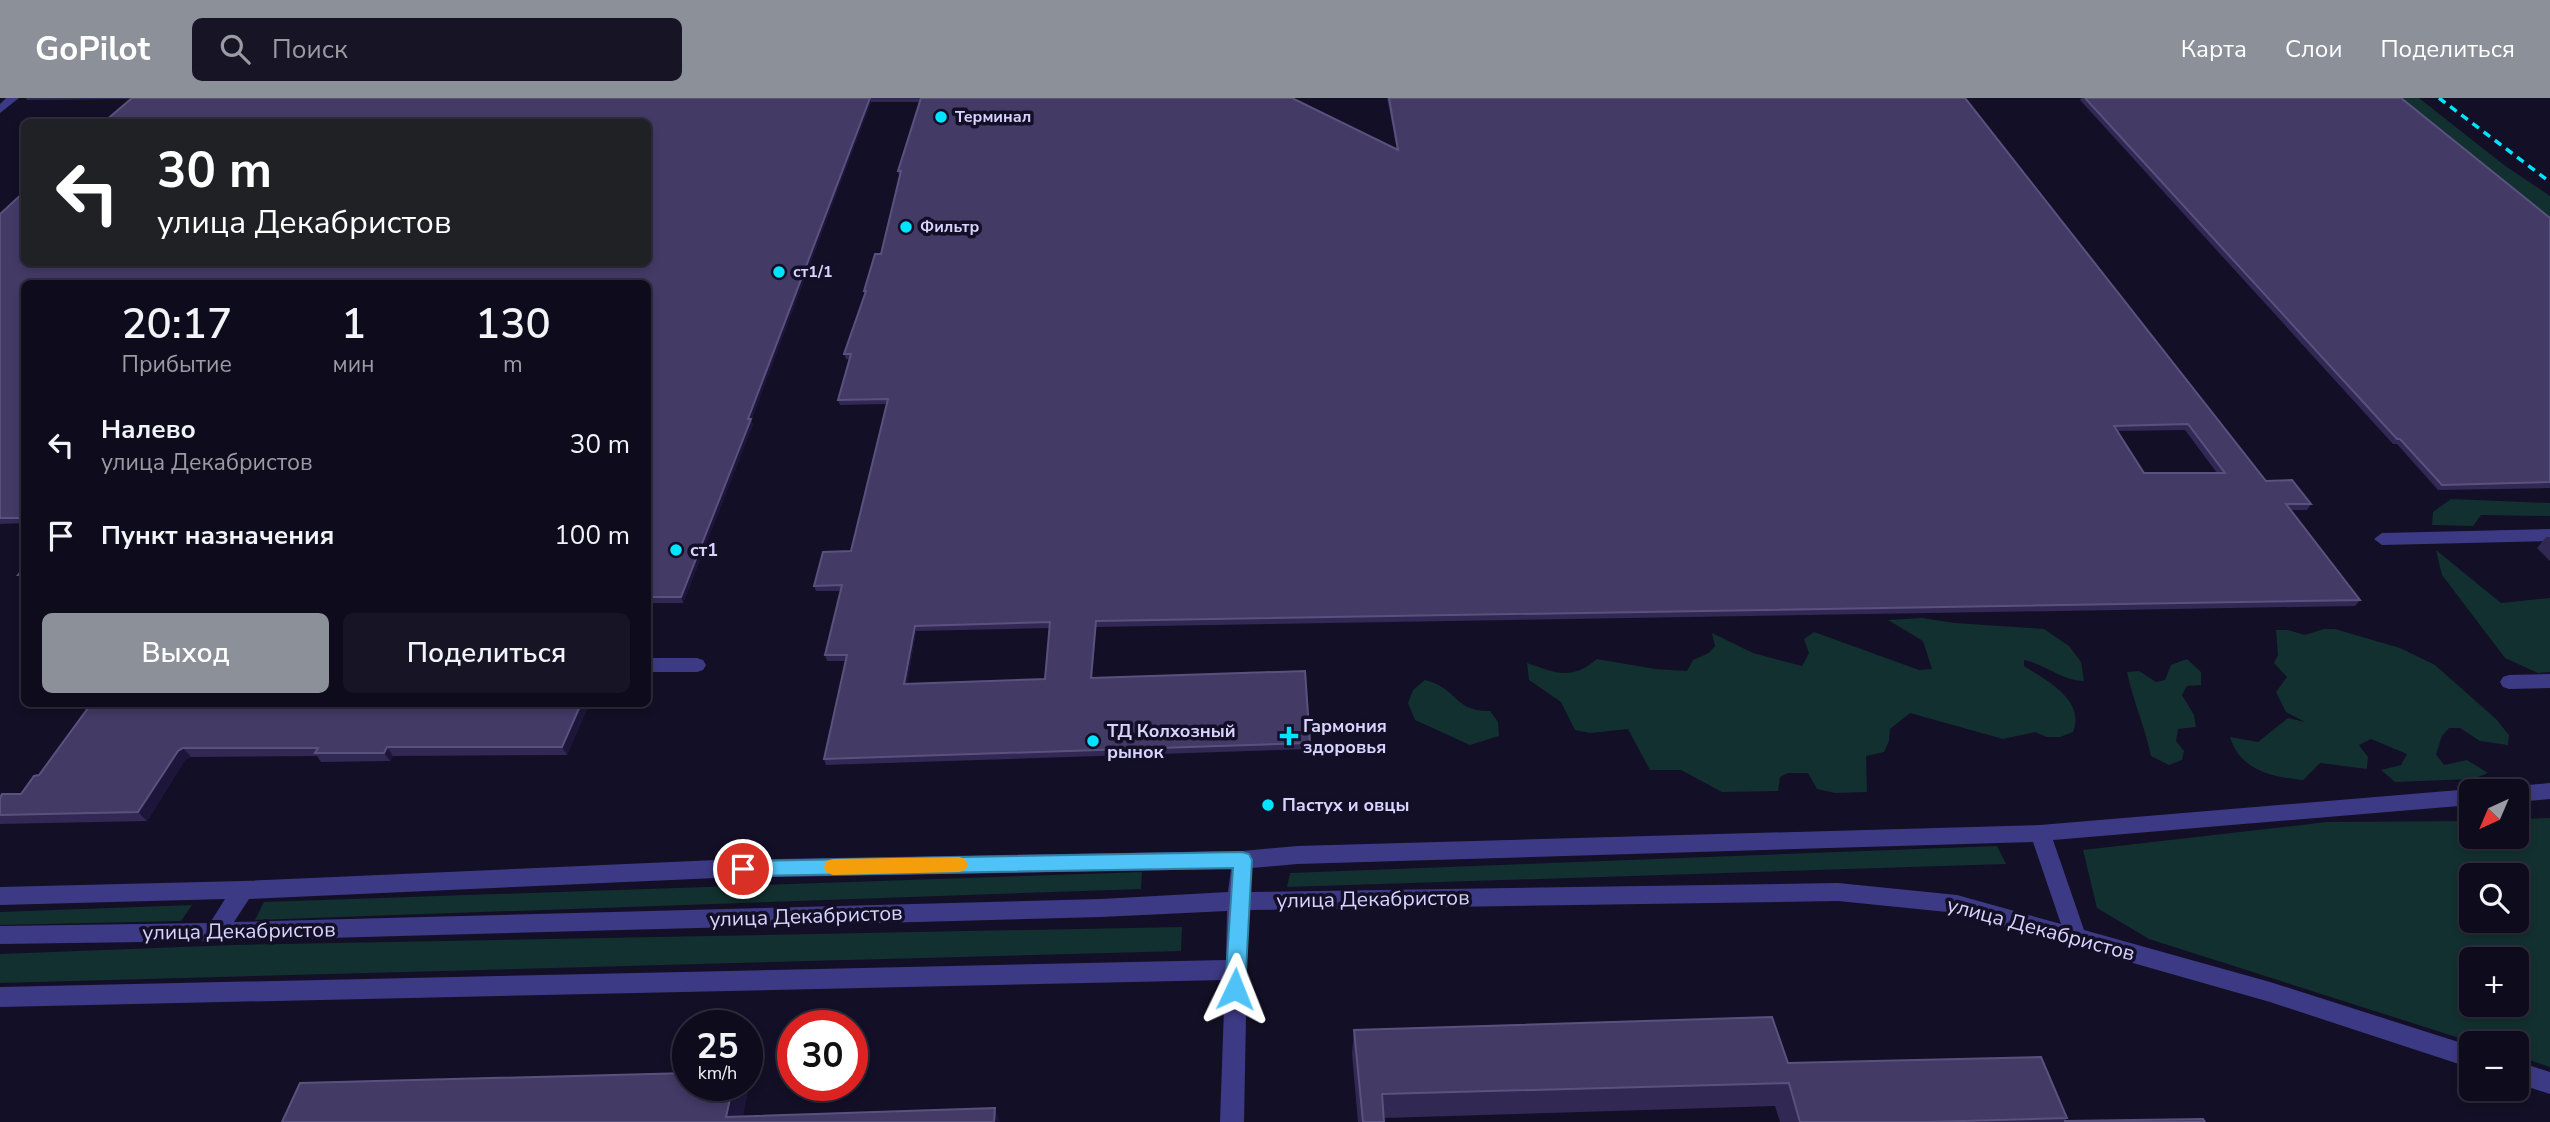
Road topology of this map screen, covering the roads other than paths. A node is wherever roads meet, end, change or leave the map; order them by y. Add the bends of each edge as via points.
1 (13, 98) edge
2 (0, 110) edge
3 (2550, 535) edge
4 (2382, 539) dead end
5 (651, 665) edge
6 (697, 665) dead end
7 (2550, 681) edge
8 (2509, 682) dead end
9 (2550, 791) edge
10 (2529, 793) edge
11 (2459, 798) edge
12 (2040, 833) junction
13 (1242, 860) junction
14 (243, 890) junction
15 (0, 896) edge
16 (1238, 901) junction
17 (216, 932) junction
18 (0, 934) edge
19 (2076, 937) junction
20 (1236, 970) junction
21 (0, 998) edge
22 (2459, 1053) edge
23 (2529, 1076) edge
24 (2550, 1083) edge
25 (1232, 1122) edge

1 - 2 street
3 - 4 street
5 - 6 street
7 - 8 street
9 - 10 street
11 - 12 street
12 - 13 street
12 - 19 street
13 - 14 street via 702,869
13 - 16 street
14 - 15 street
14 - 17 street
16 - 17 street, улица Декабристов
16 - 19 street, улица Декабристов via 1838,891 1956,904
16 - 20 street
17 - 18 street, улица Декабристов
19 - 22 street, улица Декабристов via 2270,992
20 - 21 street
20 - 25 street
23 - 24 street

